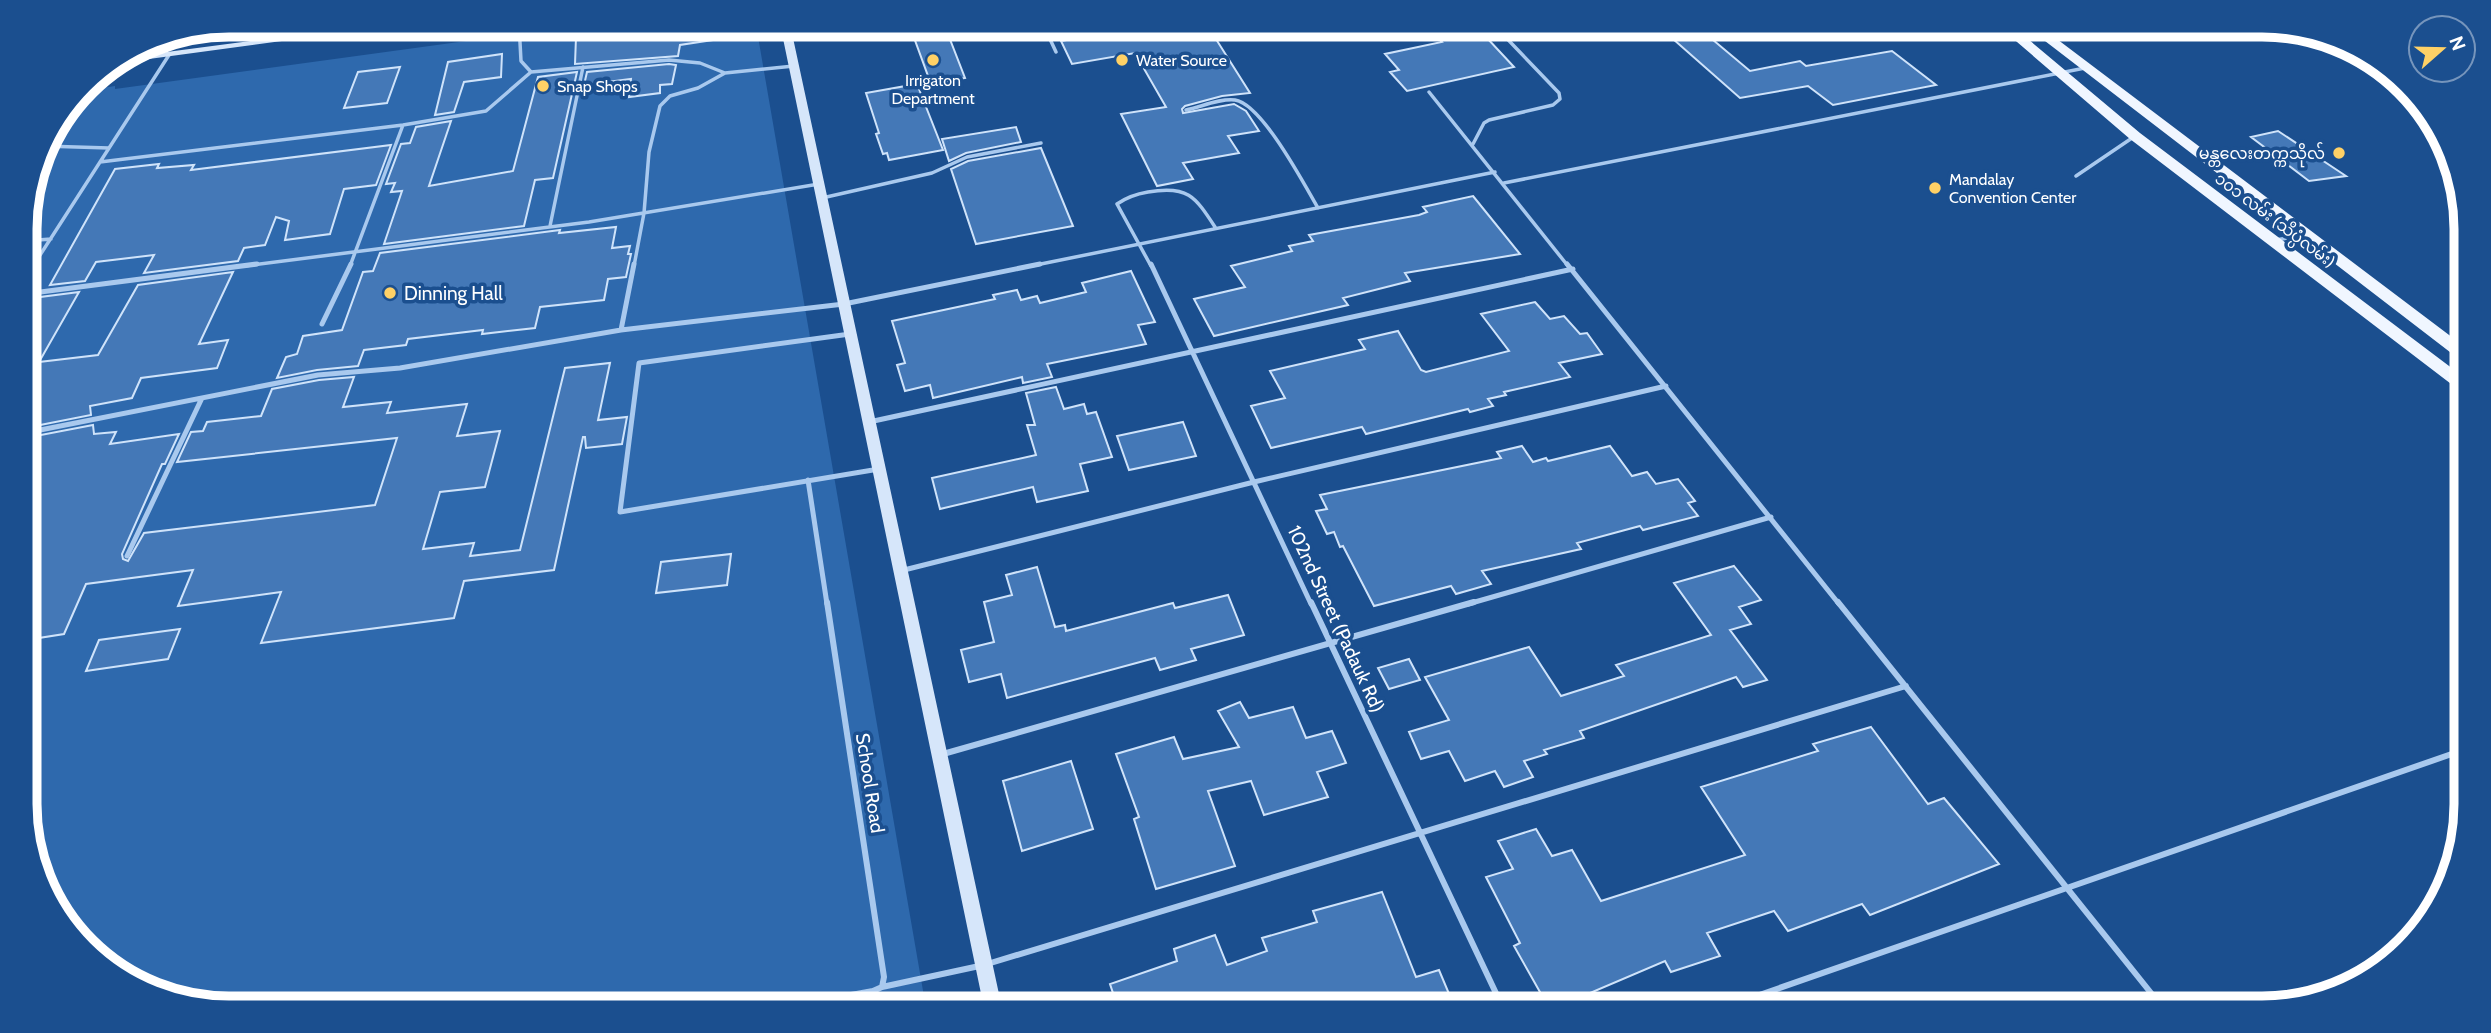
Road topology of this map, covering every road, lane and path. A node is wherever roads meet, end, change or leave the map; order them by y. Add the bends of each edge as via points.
1 (305, 37) edge
2 (520, 37) edge
3 (788, 37) edge
4 (1048, 37) edge
5 (1505, 37) edge
6 (2017, 37) edge
7 (2046, 37) edge
8 (1056, 52) dead end
9 (169, 55) junction
10 (140, 59) edge
11 (794, 66) junction
12 (583, 67) junction
13 (2086, 68) junction
14 (531, 72) junction
15 (2059, 72) junction
16 (725, 73) junction
17 (1429, 92) dead end
18 (1185, 110) dead end
19 (403, 125) junction
20 (2135, 136) junction
21 (1041, 143) dead end
22 (1473, 144) junction
23 (56, 146) edge
24 (109, 148) junction
25 (100, 162) junction
26 (1495, 172) junction
27 (2076, 176) dead end
28 (1504, 183) junction
29 (820, 191) junction
30 (1318, 208) junction
31 (644, 213) junction
32 (550, 226) junction
33 (1215, 227) junction
34 (2304, 234) junction
35 (51, 239) junction
36 (37, 240) edge
37 (2274, 241) junction
38 (1140, 244) junction
39 (357, 251) junction
40 (37, 261) edge
41 (1573, 270) junction
42 (37, 292) edge
43 (844, 304) junction
44 (321, 324) dead end
45 (621, 330) junction
46 (850, 334) junction
47 (2454, 347) edge
48 (1192, 353) junction
49 (2454, 378) edge
50 (1666, 386) junction
51 (202, 398) junction
52 (869, 422) junction
53 (37, 431) edge
54 (879, 469) junction
55 (808, 480) junction
56 (1254, 482) junction
57 (1771, 517) junction
58 (127, 556) dead end
59 (901, 571) junction
60 (1330, 644) junction
61 (1906, 686) junction
62 (2454, 753) edge
63 (939, 755) junction
64 (1420, 833) junction
65 (2066, 886) junction
66 (984, 965) junction
67 (882, 987) junction
68 (838, 996) edge
69 (990, 996) edge
70 (1497, 996) edge
71 (1756, 996) edge
72 (2153, 996) edge

1 - 9 main road
2 - 14 lane via 521,61
3 - 11 main road
4 - 8 lane
5 - 22 lane via 1560,99 1553,105 1489,120
6 - 15 main road, ၁၀၁ လမ်း (သိပ္ပံလမ်း)
7 - 13 main road, ၁၀၁ လမ်း (သိပ္ပံလမ်း)
9 - 10 main road
9 - 24 lane
11 - 16 lane
11 - 29 main road
12 - 14 lane
12 - 16 lane via 669,60 700,63
12 - 32 lane
13 - 15 lane
13 - 34 main road, ၁၀၁ လမ်း (သိပ္ပံလမ်း)
14 - 19 lane via 486,111
15 - 20 main road, ၁၀၁ လမ်း (သိပ္ပံလမ်း)
15 - 28 lane
16 - 31 lane via 670,96 660,106 649,152
17 - 22 lane
18 - 30 lane via 1235,100 1247,104
19 - 25 lane
19 - 39 lane
20 - 27 lane
20 - 37 main road, ၁၀၁ လမ်း (သိပ္ပံလမ်း)
21 - 29 lane via 967,157 932,173
22 - 26 lane
23 - 24 lane
24 - 25 lane
25 - 35 lane
26 - 28 lane
26 - 30 lane
28 - 41 lane
29 - 31 lane
29 - 43 main road
30 - 33 lane
31 - 32 lane
31 - 45 lane
32 - 39 lane
33 - 38 lane
33 - 38 lane, 102nd Street (Padauk Rd) via 1198,199 1185,190 1169,188 1124,198 1117,204 1119,211
34 - 37 lane
34 - 47 main road, ၁၀၁ လမ်း (သိပ္ပံလမ်း)
35 - 36 lane
35 - 40 lane
37 - 49 main road, ၁၀၁ လမ်း (သိပ္ပံလမ်း)
38 - 43 lane
38 - 48 lane, 102nd Street (Padauk Rd)
39 - 42 lane
39 - 44 lane
41 - 48 lane
41 - 50 lane
43 - 45 lane
43 - 46 main road
45 - 51 lane via 400,368 318,375
46 - 52 main road
46 - 55 lane via 645,362 636,367 620,512
48 - 52 lane
48 - 56 lane, 102nd Street (Padauk Rd)
50 - 56 lane
50 - 57 lane
51 - 53 lane
51 - 58 lane
52 - 54 main road
54 - 55 lane
54 - 59 main road
55 - 67 lane, School Road
56 - 59 lane
56 - 60 lane, 102nd Street (Padauk Rd)
57 - 60 lane
57 - 61 lane
59 - 63 main road
60 - 63 lane
60 - 64 lane, 102nd Street (Padauk Rd)
61 - 64 lane
61 - 65 lane
62 - 65 lane
63 - 66 main road
64 - 66 lane
64 - 70 lane, 102nd Street (Padauk Rd)
65 - 71 lane
65 - 72 lane
66 - 67 lane
66 - 69 main road
67 - 68 lane

